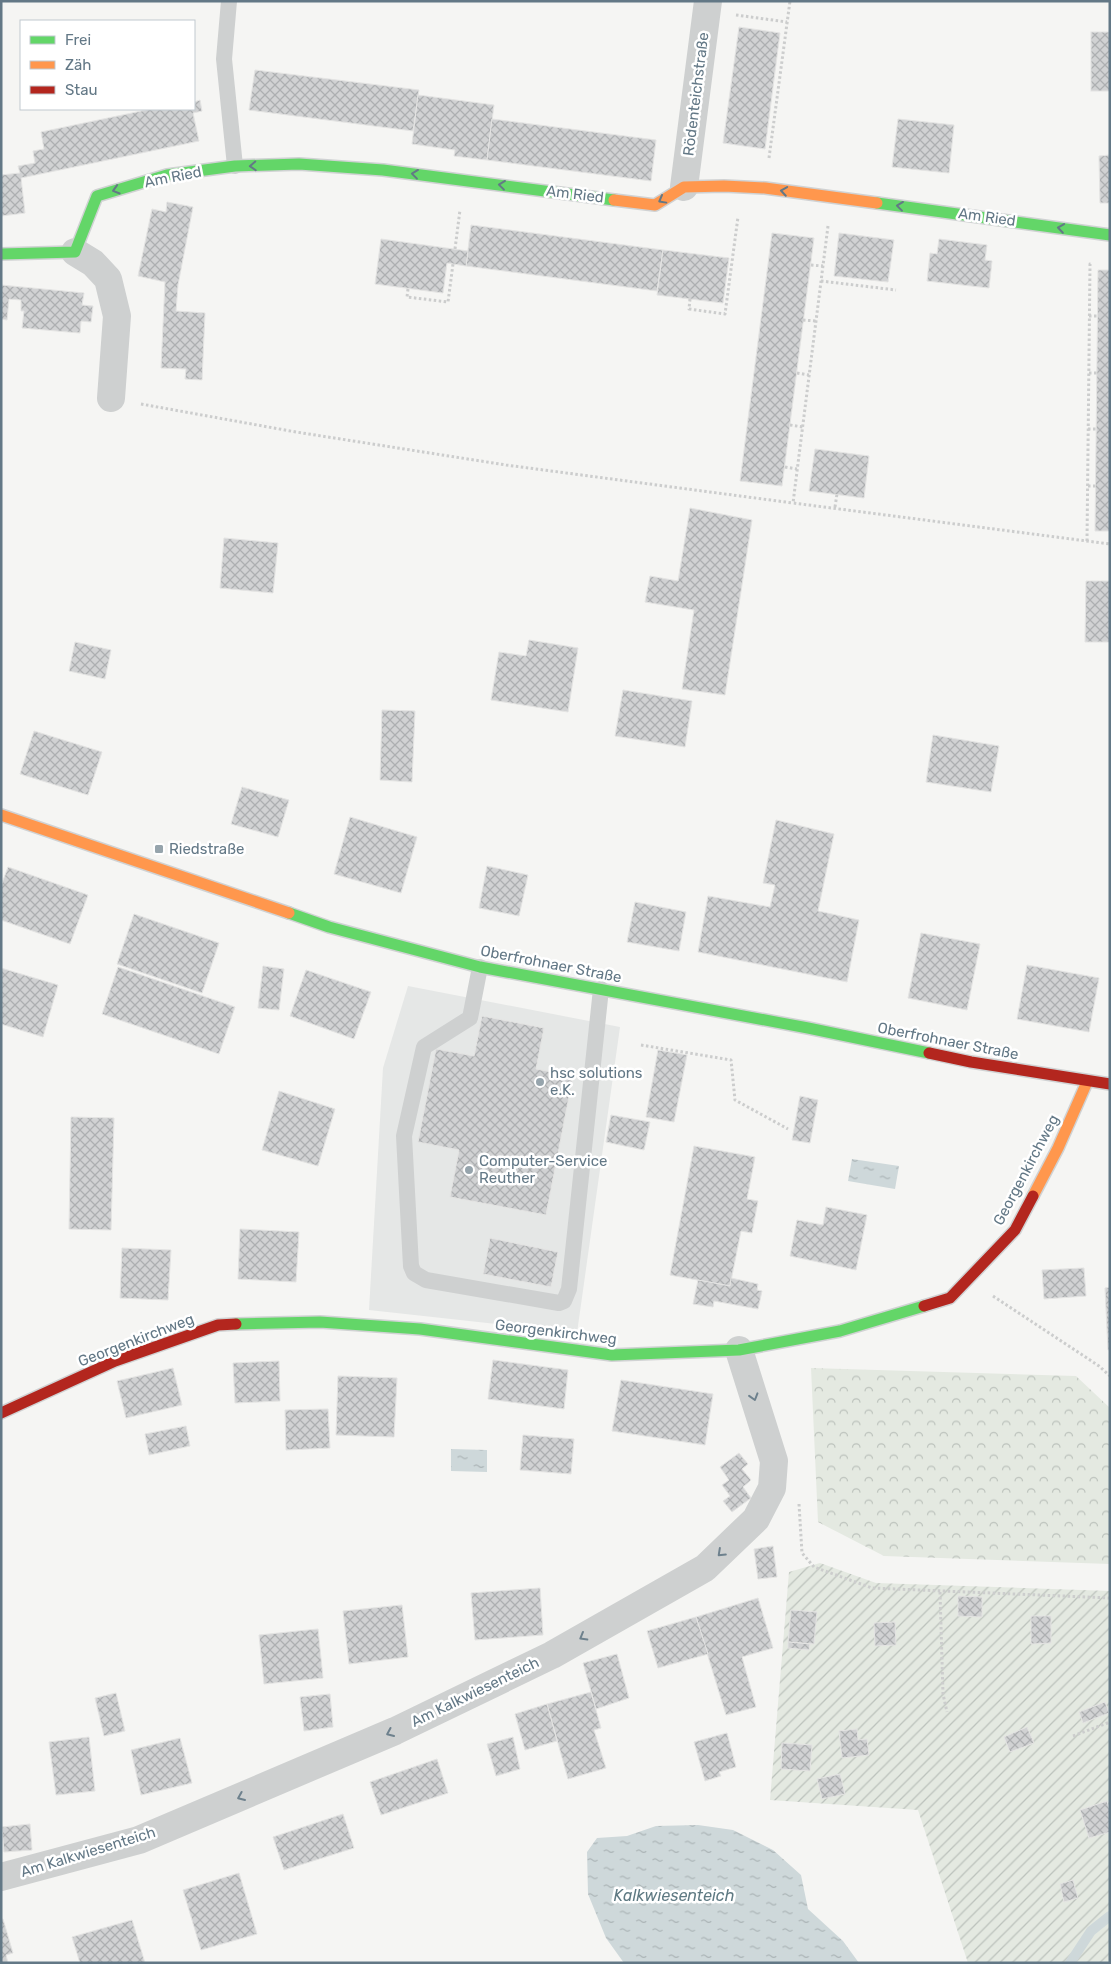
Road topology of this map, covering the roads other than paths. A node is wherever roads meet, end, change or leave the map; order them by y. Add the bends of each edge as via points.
1 (229, 1) edge
2 (707, 6) edge
3 (235, 166) junction
4 (684, 188) junction
5 (1110, 234) edge
6 (75, 252) junction
7 (1, 254) edge
8 (111, 398) road end
9 (1, 815) edge
10 (480, 967) junction
11 (602, 989) junction
12 (1087, 1082) junction
13 (1110, 1084) edge
14 (740, 1350) junction
15 (1, 1413) edge
16 (1, 1877) edge

1 - 3 lane via 224,59
2 - 4 street, Rödenteichstraße
4 -> 3 street, Am Ried via 655,205 383,170 298,164
3 -> 6 street, Am Ried via 167,175 97,196
5 -> 4 street, Am Ried via 765,188
6 - 7 street
6 - 8 street via 93,263 108,279 117,316
9 - 10 street, Oberfrohnaer Straße via 329,927
10 - 11 street, Oberfrohnaer Straße
10 - 11 lane via 470,1018 424,1047 404,1136 411,1266 420,1277 436,1282 559,1303 564,1301 569,1289
11 - 12 street, Oberfrohnaer Straße
12 - 13 street, Oberfrohnaer Straße
12 - 14 street, Georgenkirchweg via 1058,1148 1015,1230 950,1298 840,1331
14 - 15 street, Georgenkirchweg via 612,1355 420,1329 320,1322 218,1325 116,1360
14 -> 16 street, Am Kalkwiesenteich via 774,1461 772,1488 756,1519 705,1568 552,1655 396,1731 139,1840

